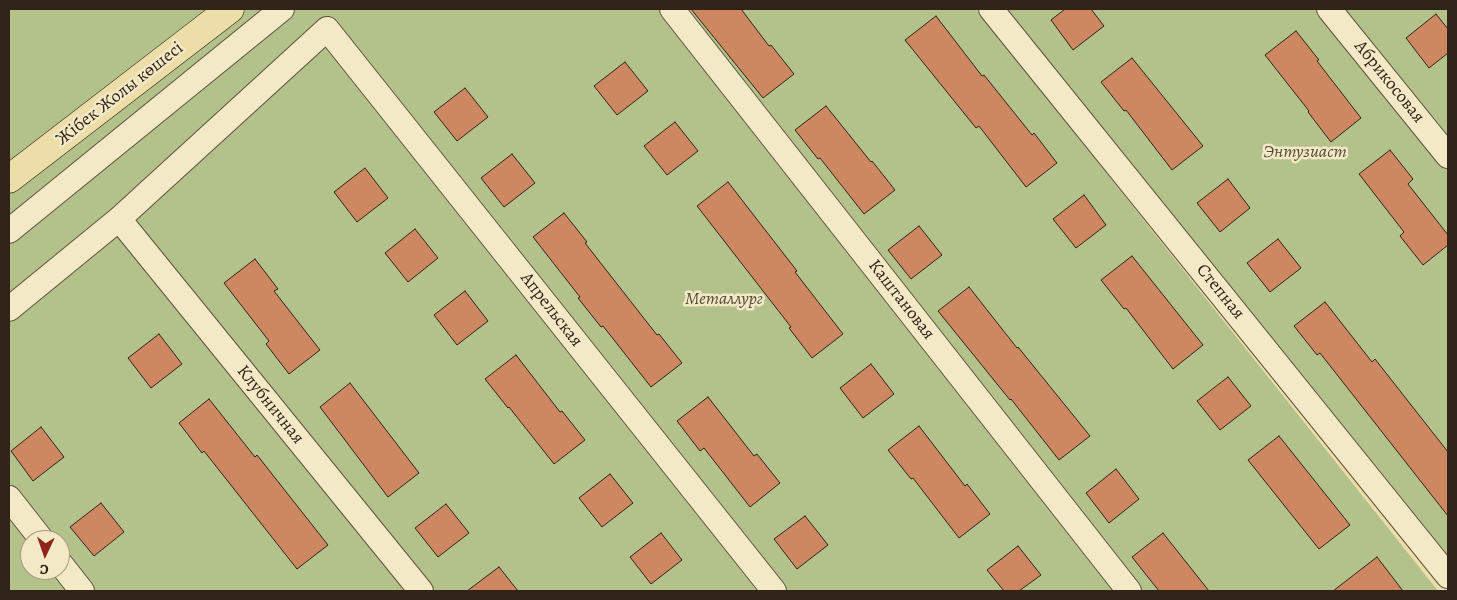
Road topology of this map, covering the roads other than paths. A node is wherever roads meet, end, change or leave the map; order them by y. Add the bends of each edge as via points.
1 (230, 9) edge
2 (282, 9) edge
3 (672, 9) edge
4 (991, 9) edge
5 (1329, 9) edge
6 (1448, 156) edge
7 (9, 179) edge
8 (119, 219) junction
9 (9, 231) edge
10 (9, 309) edge
11 (9, 498) edge
12 (34, 530) edge
13 (70, 576) edge
14 (1448, 576) edge
15 (82, 591) edge
16 (421, 591) edge
17 (774, 591) edge
18 (1129, 591) edge

1 - 7 highway, Жібек Жолы көшесі
2 - 9 street
3 - 18 street, Каштановая
4 - 14 street, Степная
5 - 6 street, Абрикосовая
8 - 10 street
8 - 16 street, Клубничная
8 - 17 street, Апрельская via 327,29
11 - 12 street
13 - 15 street

